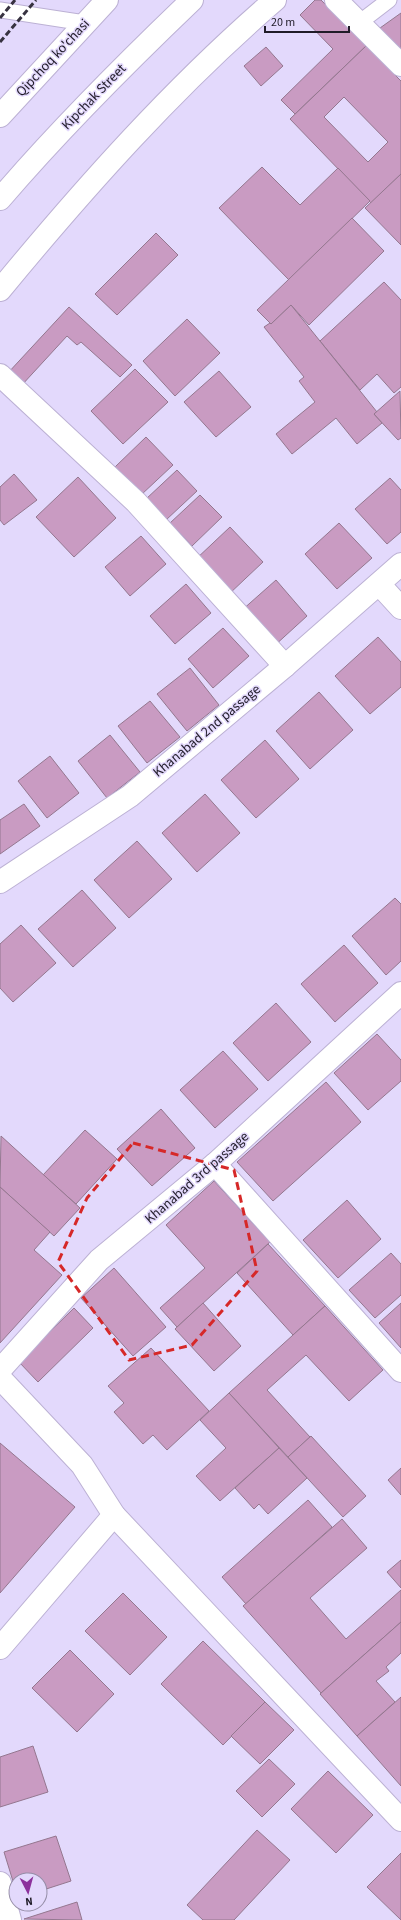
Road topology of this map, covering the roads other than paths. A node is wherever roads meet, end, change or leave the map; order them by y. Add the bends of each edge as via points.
1 (107, 0) edge
2 (192, 0) edge
3 (275, 0) edge
4 (336, 0) edge
5 (389, 0) edge
6 (0, 10) edge
7 (85, 23) junction
8 (359, 23) junction
9 (401, 65) edge
10 (0, 116) edge
11 (0, 200) edge
12 (0, 290) edge
13 (0, 375) edge
14 (401, 564) edge
15 (379, 584) junction
16 (401, 608) edge
17 (285, 666) junction
18 (0, 882) edge
19 (401, 993) edge
20 (215, 1164) junction
21 (0, 1370) edge
22 (401, 1371) edge
23 (0, 1378) edge
24 (114, 1515) junction
25 (0, 1648) edge
26 (401, 1820) edge
27 (0, 1883) edge
28 (10, 1920) edge

1 - 7 street, Qipchoq ko'chasi
2 - 11 street, Kipchak Street via 72,119
3 - 12 street via 148,121 97,176
4 - 8 street
5 - 8 lane
6 - 7 lane
7 - 10 street, Qipchoq ko'chasi
8 - 9 street
13 - 17 street via 136,502
14 - 15 street, Khanabad 2nd passage
15 - 16 street
15 - 17 street, Khanabad 2nd passage
17 - 18 street, Khanabad 2nd passage via 130,796
19 - 20 street, Khanabad 3rd passage
20 - 21 street, Khanabad 3rd passage via 99,1260
20 - 22 street
23 - 24 street via 82,1464
24 - 25 street
24 - 26 street
27 - 28 street

